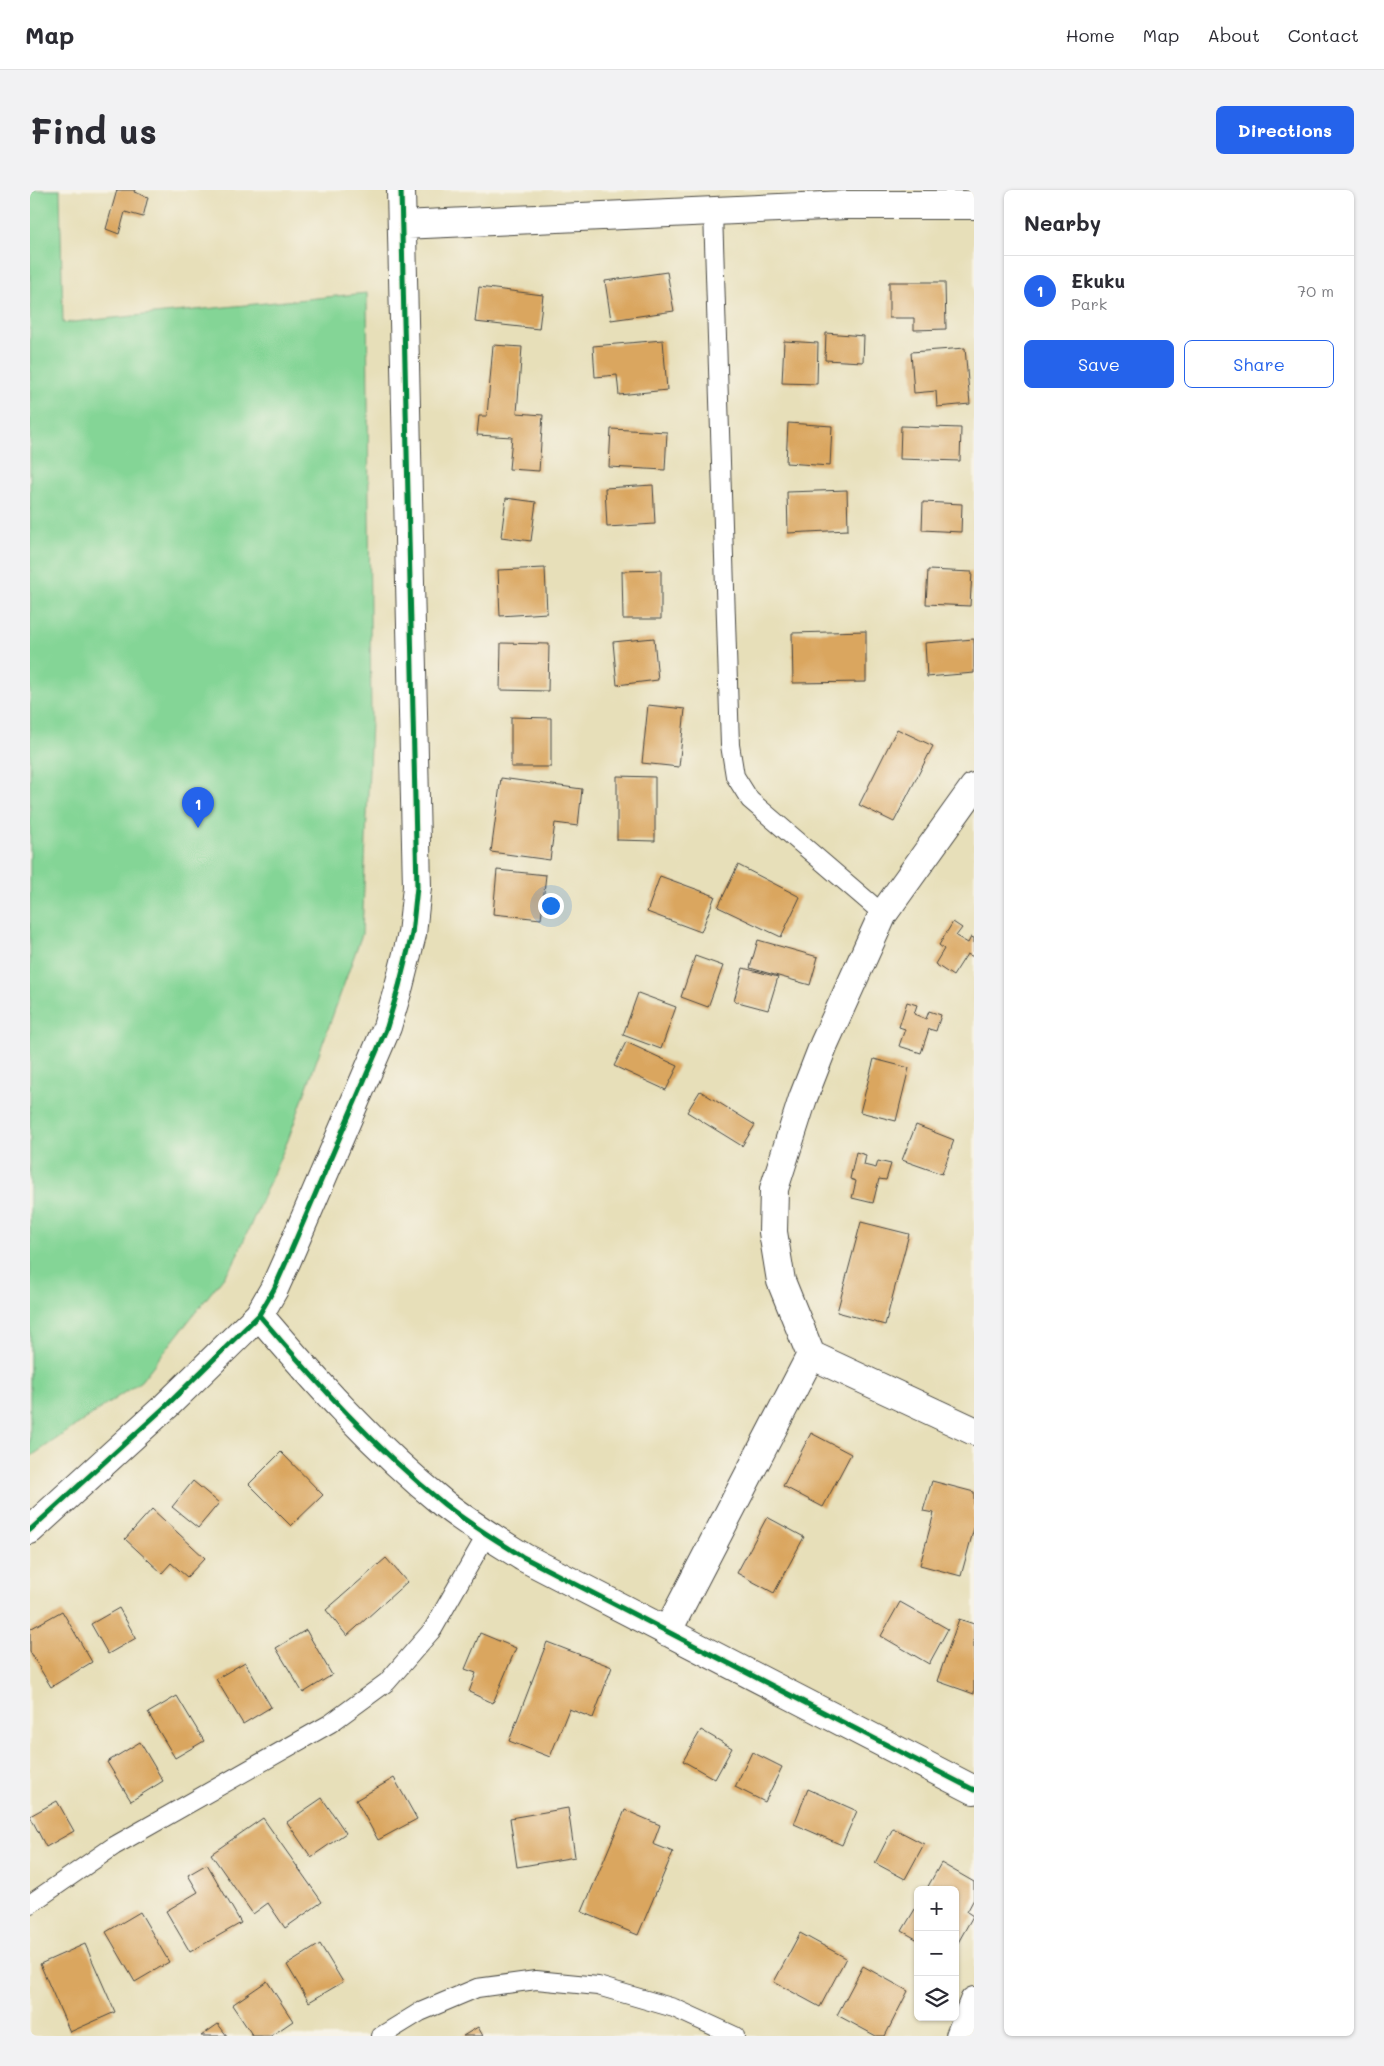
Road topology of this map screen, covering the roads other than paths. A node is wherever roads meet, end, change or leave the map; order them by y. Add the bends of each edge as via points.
1 (400, 190) edge
2 (974, 205) edge
3 (713, 212) junction
4 (402, 224) junction
5 (974, 787) edge
6 (883, 914) junction
7 (258, 1315) junction
8 (811, 1355) junction
9 (974, 1431) edge
10 (30, 1530) edge
11 (487, 1534) junction
12 (667, 1632) junction
13 (974, 1790) edge
14 (30, 1904) edge
15 (974, 2001) edge
16 (381, 2036) edge
17 (735, 2036) edge
18 (960, 2036) edge

1 - 4 street
2 - 3 street via 847,205
3 - 4 street
3 - 6 lane via 730,745 735,776 750,800
4 - 7 street via 417,826 417,887 412,934 387,1027 287,1260
5 - 6 street
6 - 8 street via 824,1044 774,1189 773,1232 781,1281
7 - 10 street via 166,1406
7 - 11 street via 365,1432 445,1504
8 - 9 street
8 - 12 street
11 - 12 street via 523,1557
11 - 14 lane via 433,1629 387,1682 331,1723 114,1846
12 - 13 street
15 - 18 street
16 - 17 lane via 420,2012 477,1988 536,1980 598,1986 674,2008

